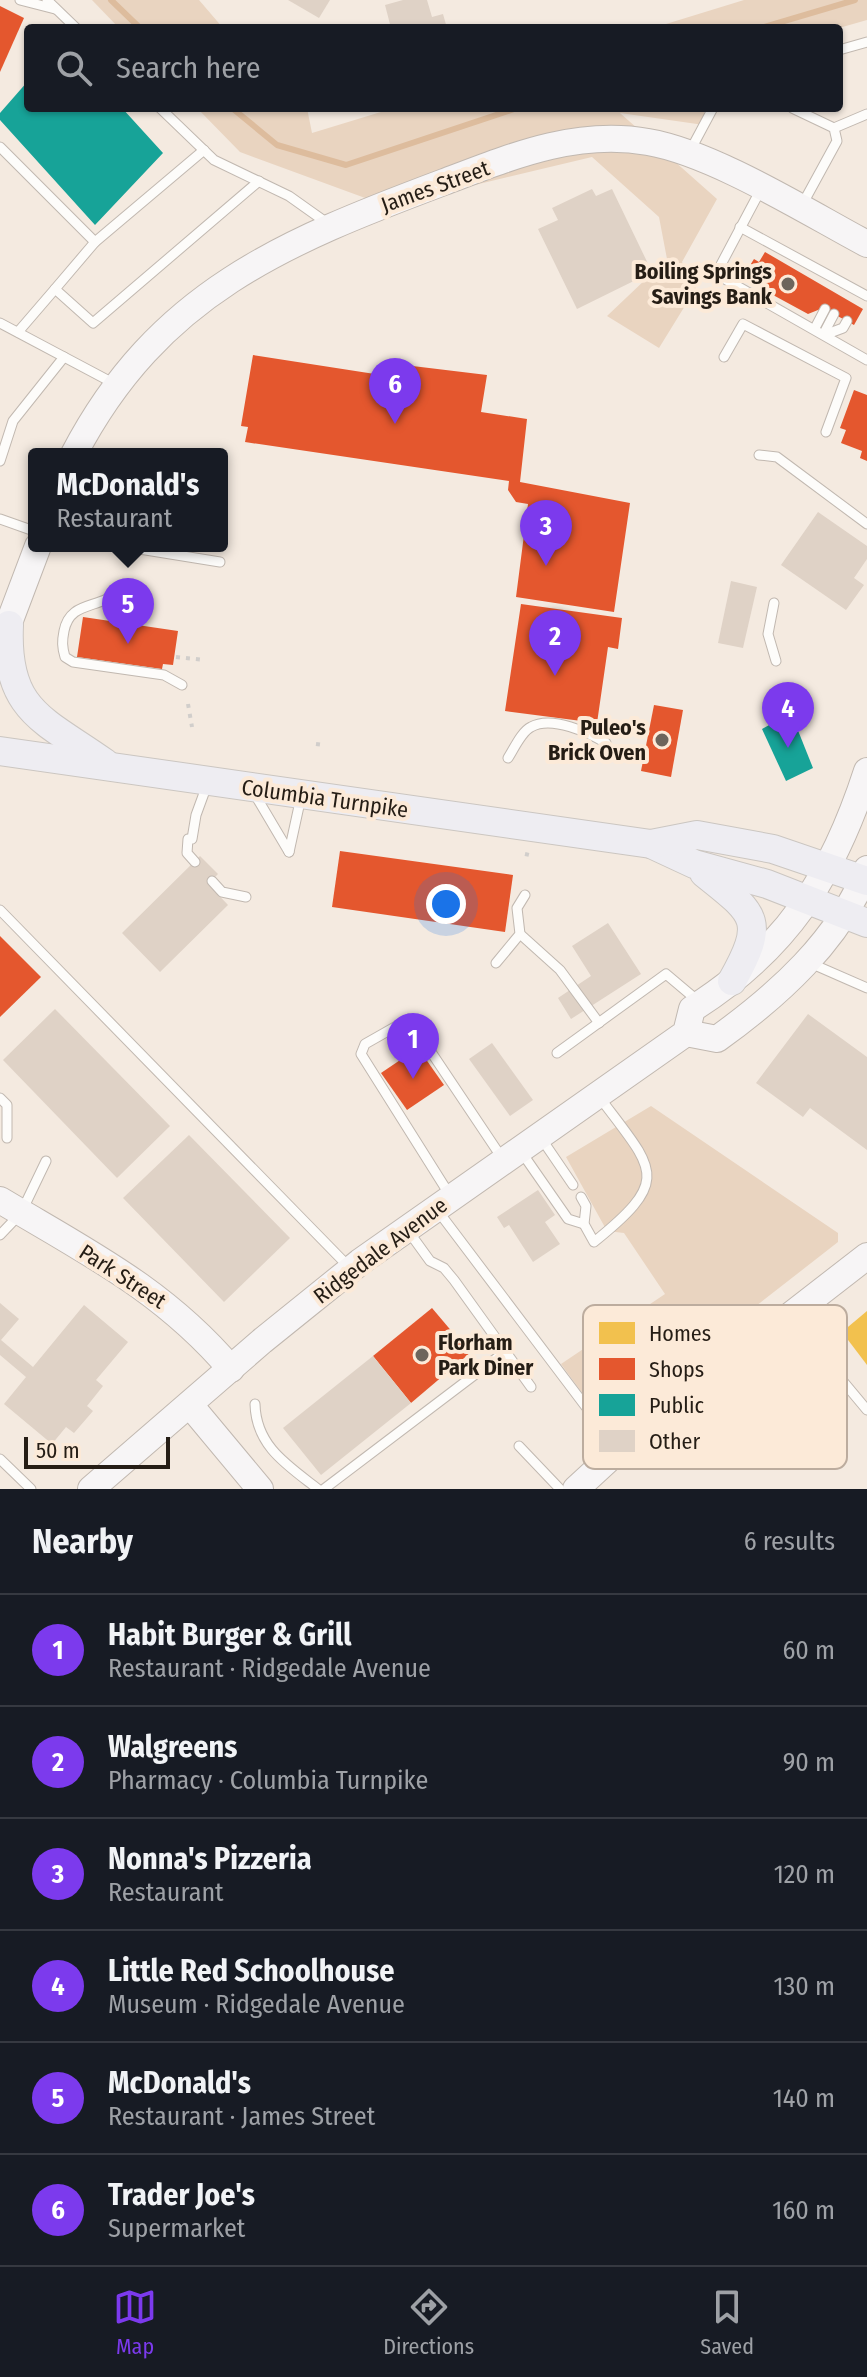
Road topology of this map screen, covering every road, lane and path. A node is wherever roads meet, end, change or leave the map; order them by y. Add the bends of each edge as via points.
1 (20, 0) edge
2 (47, 0) edge
3 (57, 10) junction
4 (72, 24) edge
5 (867, 42) edge
6 (843, 49) edge
7 (164, 112) edge
8 (711, 112) edge
9 (800, 112) edge
10 (867, 114) edge
11 (834, 128) junction
12 (0, 147) edge
13 (204, 150) junction
14 (689, 154) junction
15 (259, 181) junction
16 (761, 189) junction
17 (800, 209) junction
18 (330, 225) junction
19 (740, 227) junction
20 (95, 242) junction
21 (867, 244) edge
22 (844, 283) junction
23 (55, 289) junction
24 (864, 294) edge
25 (838, 295) dead end
26 (855, 304) dead end
27 (829, 311) dead end
28 (847, 321) dead end
29 (0, 323) edge
30 (822, 331) junction
31 (18, 332) junction
32 (64, 357) junction
33 (724, 357) dead end
34 (867, 360) edge
35 (118, 386) junction
36 (826, 432) dead end
37 (78, 448) edge
38 (759, 455) dead end
39 (0, 461) edge
40 (0, 519) edge
41 (867, 524) edge
42 (28, 529) edge
43 (36, 552) edge
44 (158, 552) edge
45 (220, 562) dead end
46 (118, 591) dead end
47 (774, 603) dead end
48 (5, 636) edge
49 (176, 657) dead end
50 (205, 660) dead end
51 (776, 661) dead end
52 (182, 685) dead end
53 (188, 704) dead end
54 (192, 727) dead end
55 (606, 743) dead end
56 (316, 744) dead end
57 (323, 745) dead end
58 (0, 751) edge
59 (508, 758) dead end
60 (109, 766) junction
61 (867, 771) edge
62 (208, 781) junction
63 (251, 787) junction
64 (302, 794) junction
65 (651, 844) junction
66 (525, 854) dead end
67 (534, 856) dead end
68 (195, 862) dead end
69 (694, 864) junction
70 (827, 866) junction
71 (866, 877) edge
72 (212, 881) dead end
73 (525, 895) dead end
74 (246, 897) dead end
75 (809, 899) junction
76 (0, 910) edge
77 (856, 919) edge
78 (520, 934) junction
79 (807, 961) junction
80 (496, 963) dead end
81 (732, 981) junction
82 (867, 988) edge
83 (701, 1003) junction
84 (599, 1023) junction
85 (686, 1033) junction
86 (557, 1053) dead end
87 (599, 1096) junction
88 (0, 1098) edge
89 (7, 1138) dead end
90 (521, 1149) junction
91 (46, 1161) dead end
92 (573, 1185) dead end
93 (581, 1197) dead end
94 (444, 1203) junction
95 (10, 1206) edge
96 (584, 1224) junction
97 (407, 1229) junction
98 (0, 1235) edge
99 (867, 1256) edge
100 (352, 1269) junction
101 (803, 1305) edge
102 (506, 1351) junction
103 (231, 1369) junction
104 (847, 1386) edge
105 (531, 1387) dead end
106 (583, 1399) edge
107 (255, 1404) dead end
108 (190, 1405) junction
109 (867, 1410) edge
110 (519, 1446) dead end
111 (0, 1459) edge
112 (598, 1469) edge
113 (31, 1489) edge
114 (91, 1489) edge
115 (260, 1489) edge
116 (318, 1489) edge
117 (324, 1489) edge
118 (560, 1489) edge
119 (576, 1489) edge

1 - 3 lane
2 - 3 lane
3 - 4 lane
5 - 6 lane
7 - 13 lane
8 - 14 lane
9 - 11 lane
10 - 11 lane
11 - 17 lane via 837,141
12 - 20 lane
13 - 15 lane
13 - 20 lane
14 - 16 main road, James Street
14 - 18 main road, James Street via 647,141 566,141
15 - 18 lane
15 - 23 lane via 93,323
16 - 17 main road, James Street
16 - 19 lane
17 - 21 main road, James Street
18 - 35 main road, James Street via 214,289
19 - 22 lane
19 - 30 lane via 716,274
20 - 23 lane
22 - 24 lane
22 - 25 lane
23 - 31 lane
24 - 26 lane
27 - 30 lane
28 - 30 lane via 843,328
29 - 31 lane
30 - 34 lane
31 - 32 lane
32 - 35 lane
32 - 39 lane via 13,421
33 - 36 lane via 743,324 846,378
35 - 37 main road, James Street
38 - 41 lane via 777,457
40 - 42 lane
43 - 48 main road
44 - 45 lane
46 - 52 lane via 107,602 76,609 67,617 65,657 164,675
47 - 51 lane via 768,634
48 - 60 main road via 15,688 25,706
49 - 50 path
53 - 54 path
55 - 59 lane via 586,731 543,723 528,728
56 - 57 path
58 - 60 main road, Columbia Turnpike
60 - 62 main road, Columbia Turnpike
61 - 70 main road, Ridgedale Avenue via 847,832
62 - 63 main road, Columbia Turnpike
62 - 68 lane via 187,853
63 - 64 main road, Columbia Turnpike
63 - 64 lane via 289,852
64 - 65 main road, Columbia Turnpike
65 - 69 main road, Columbia Turnpike
65 - 70 main road, Columbia Turnpike via 697,835 773,849
66 - 67 path
69 - 75 main road, Columbia Turnpike
69 - 81 main road via 739,901 752,921 750,949
70 - 71 main road, Columbia Turnpike
70 - 75 main road, Ridgedale Avenue
71 - 77 main road
72 - 74 lane via 222,892
73 - 78 lane via 517,908
75 - 77 main road, Columbia Turnpike
75 - 81 main road, Ridgedale Avenue
76 - 100 lane
77 - 79 main road
78 - 80 lane
78 - 84 lane via 560,970
79 - 82 lane
79 - 85 main road via 757,1010 717,1039
81 - 83 main road, Ridgedale Avenue
83 - 84 lane via 666,974
83 - 85 main road, Ridgedale Avenue via 692,1009
84 - 86 lane
85 - 87 main road, Ridgedale Avenue
87 - 90 main road, Ridgedale Avenue
87 - 96 lane via 642,1153 647,1181 636,1207 594,1242
88 - 89 lane via 7,1105
90 - 92 lane
90 - 94 main road, Ridgedale Avenue
90 - 94 lane via 409,1019 365,1044 361,1054
90 - 96 lane via 568,1219
91 - 95 lane
93 - 96 lane
94 - 97 main road, Ridgedale Avenue
94 - 106 lane
95 - 98 lane
95 - 103 main road, Park Street via 143,1285 198,1329
97 - 100 main road, Ridgedale Avenue
97 - 102 lane via 430,1261 454,1280
99 - 101 main road
100 - 103 main road, Ridgedale Avenue
102 - 105 lane
102 - 117 lane
103 - 108 main road, Ridgedale Avenue
104 - 109 lane
107 - 116 lane via 255,1425 265,1444
108 - 114 main road, Ridgedale Avenue
108 - 115 main road
110 - 118 lane
111 - 113 lane
112 - 119 main road

